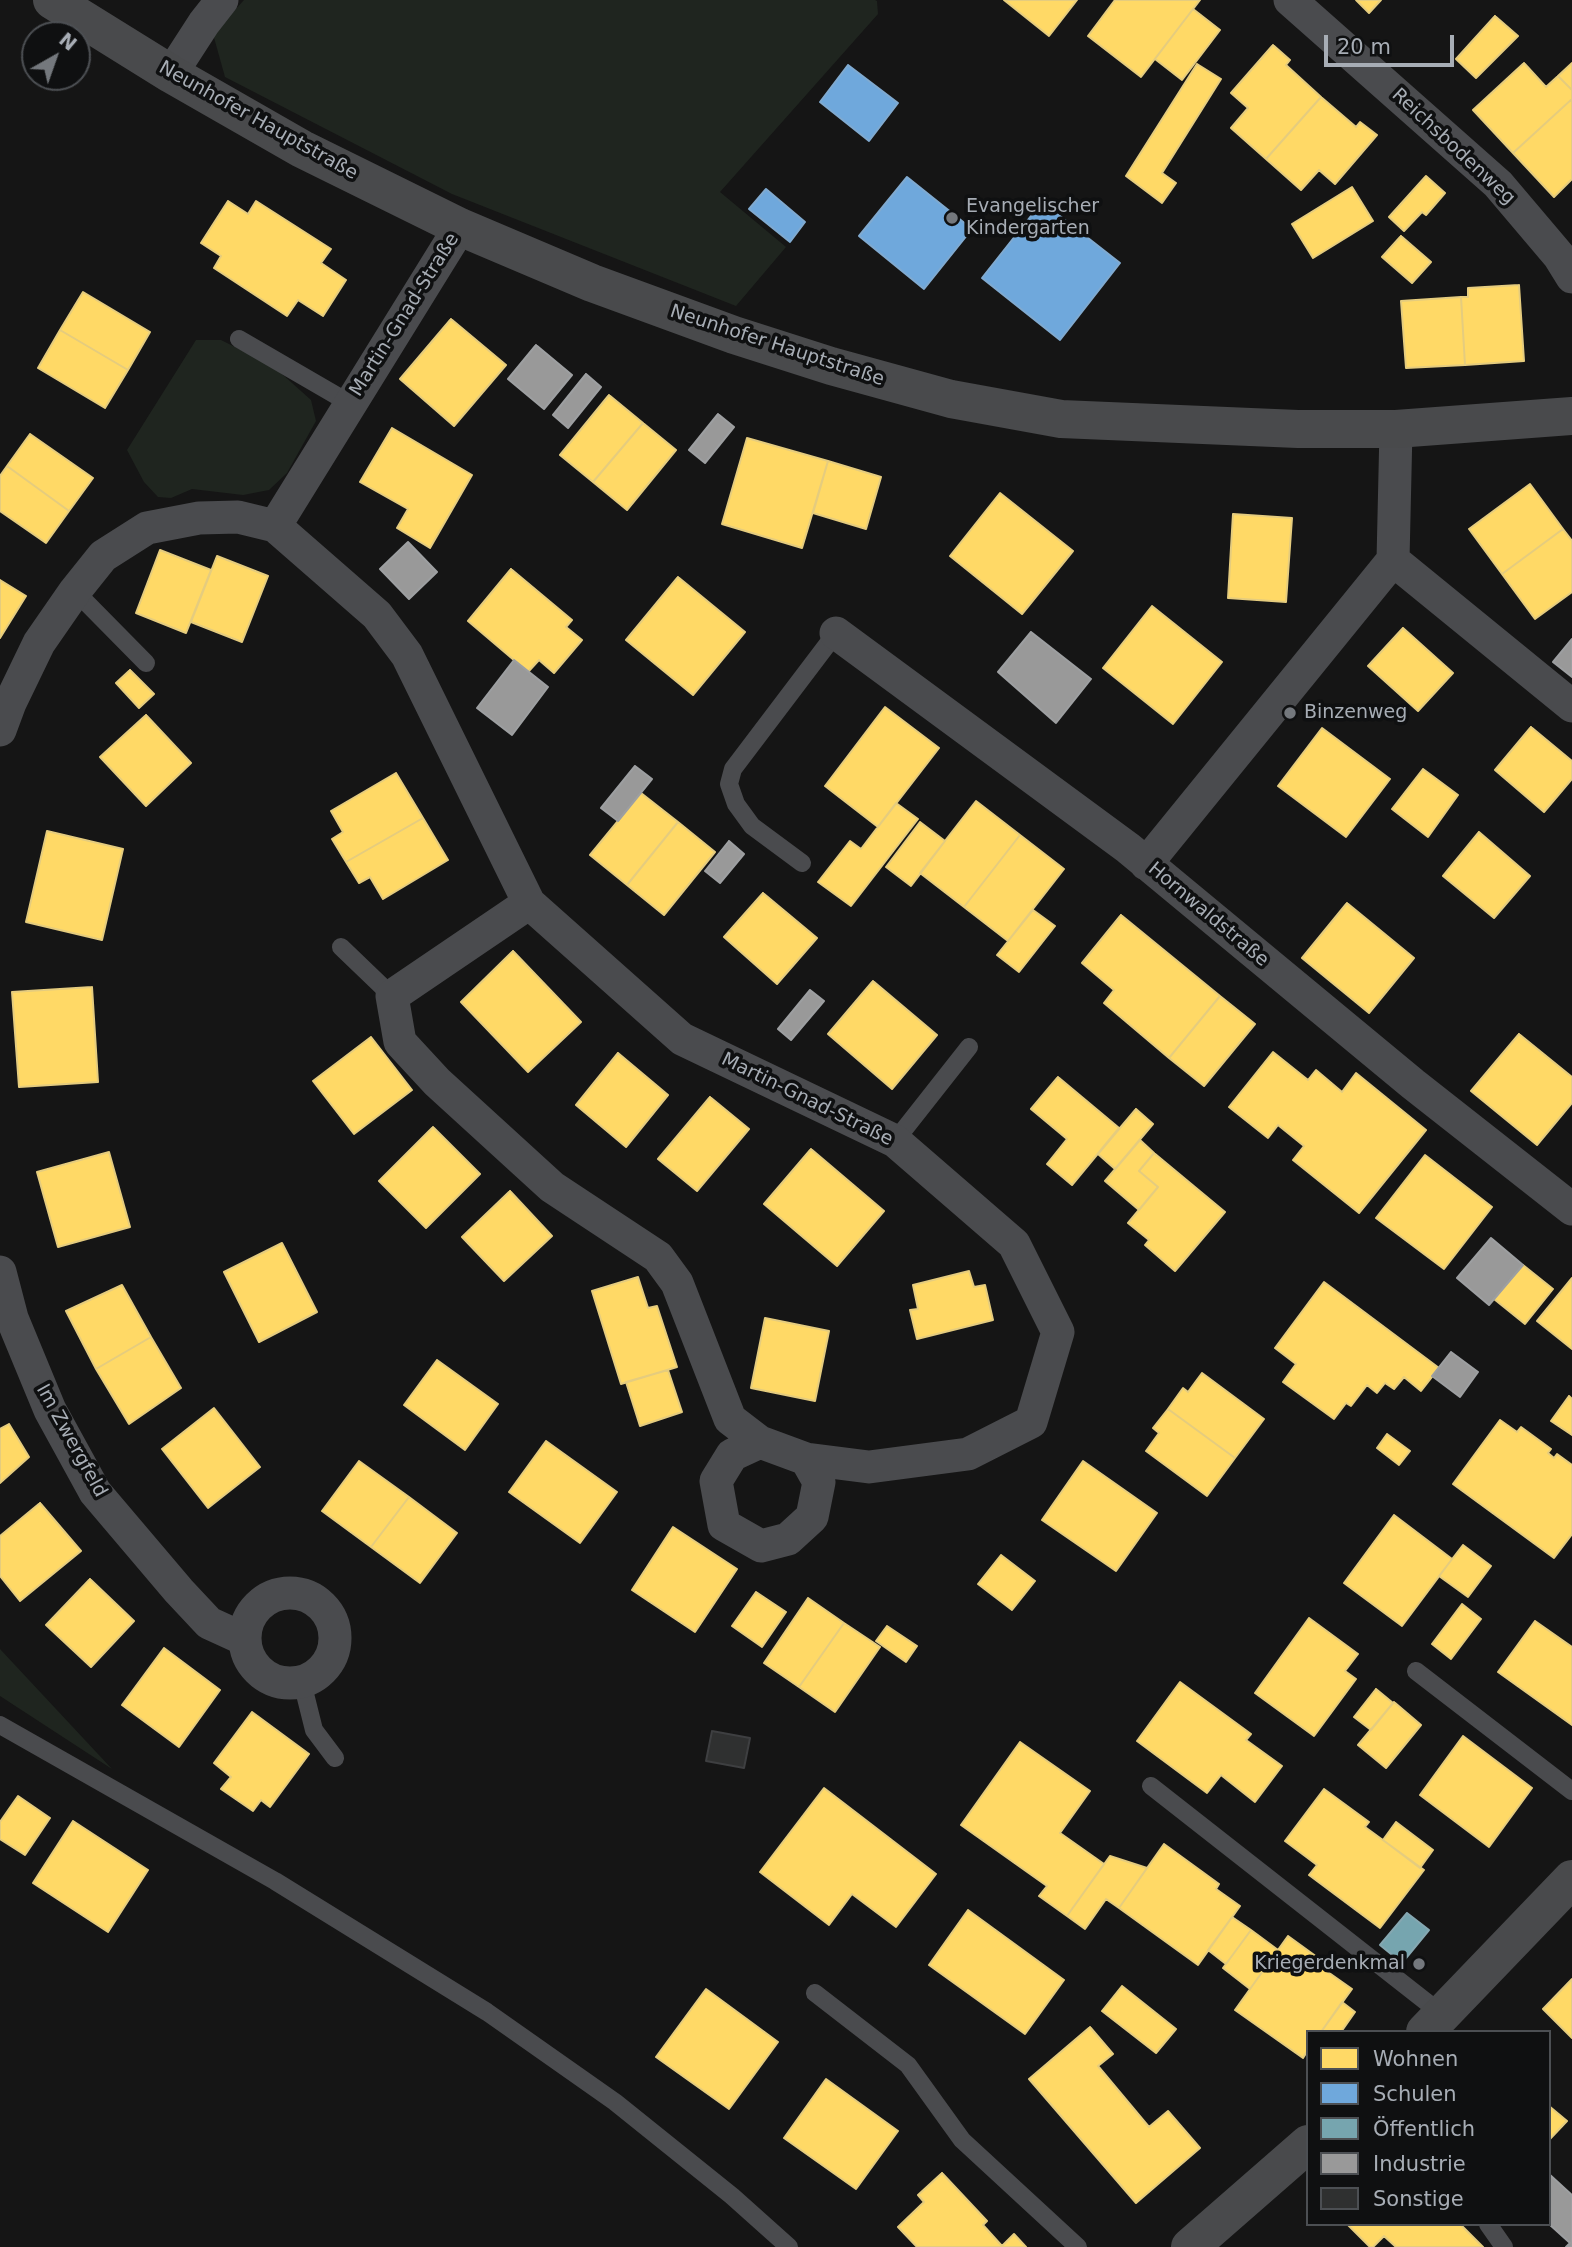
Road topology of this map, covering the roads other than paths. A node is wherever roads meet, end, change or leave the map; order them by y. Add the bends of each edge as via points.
1 (52, 0) edge
2 (222, 0) edge
3 (1290, 0) edge
4 (171, 74) junction
5 (460, 227) junction
6 (1572, 277) edge
7 (239, 339) dead end
8 (351, 404) junction
9 (1572, 416) edge
10 (1396, 429) junction
11 (275, 526) junction
12 (1393, 560) junction
13 (75, 591) junction
14 (836, 633) joint
15 (146, 663) dead end
16 (1572, 706) edge
17 (0, 730) edge
18 (802, 863) dead end
19 (1146, 864) junction
20 (529, 903) junction
21 (341, 947) dead end
22 (392, 996) junction
23 (970, 1047) dead end
24 (895, 1142) junction
25 (1572, 1209) edge
26 (0, 1272) edge
27 (760, 1442) junction
28 (806, 1459) junction
29 (244, 1639) junction
30 (1416, 1671) dead end
31 (302, 1682) junction
32 (0, 1725) edge
33 (335, 1758) dead end
34 (1151, 1786) dead end
35 (1572, 1791) edge
36 (1572, 1879) edge
37 (815, 1993) dead end
38 (1434, 2023) edge
39 (1306, 2146) edge
40 (1489, 2226) edge
41 (789, 2247) edge
42 (1078, 2247) edge
43 (1190, 2247) edge
44 (1504, 2247) edge

1 - 4 street, Neunhofer Hauptstraße
2 - 4 street
3 - 6 street, Reichsbodenweg via 1498,184
4 - 5 street, Neunhofer Hauptstraße via 302,149
5 - 8 street, Martin-Gnad-Straße
5 - 10 street, Neunhofer Hauptstraße via 592,283 734,335 951,399 1061,419
7 - 8 lane, Martin-Gnad-Straße
8 - 11 street, Martin-Gnad-Straße
9 - 10 street, Neunhofer Hauptstraße
10 - 12 street
11 - 13 street via 238,517 199,518 148,528 103,556
11 - 20 street, Martin-Gnad-Straße via 377,615 407,654
12 - 16 street
12 - 19 street
13 - 15 lane
13 - 17 street via 39,643
14 - 18 lane via 733,769 729,784 751,826
14 - 19 street, Hornwaldstraße
19 - 25 street, Hornwaldstraße
20 - 22 street
20 - 24 street, Martin-Gnad-Straße via 682,1039
21 - 22 lane
22 - 27 street, Martin-Gnad-Straße via 400,1042 437,1082 552,1187 658,1257 677,1283 730,1419
23 - 24 lane
24 - 28 street, Martin-Gnad-Straße via 1014,1244 1058,1332 1031,1422 979,1449 869,1466
26 - 29 street, Im Zwergfeld via 12,1318 50,1409 95,1492 209,1623
27 - 28 street, Martin-Gnad-Straße
27 - 28 street via 732,1455 716,1481 724,1525 761,1546 788,1539 811,1517 819,1482
29 - 31 street via 258,1670 271,1679
29 - 31 street via 251,1615 268,1598 303,1594 320,1604 331,1618 334,1649 328,1663
30 - 35 lane
31 - 33 lane via 314,1730
32 - 41 lane via 275,1881 487,2012 615,2102
34 - 38 lane
36 - 38 street
37 - 42 lane via 908,2065 962,2140
39 - 43 street
40 - 44 lane

